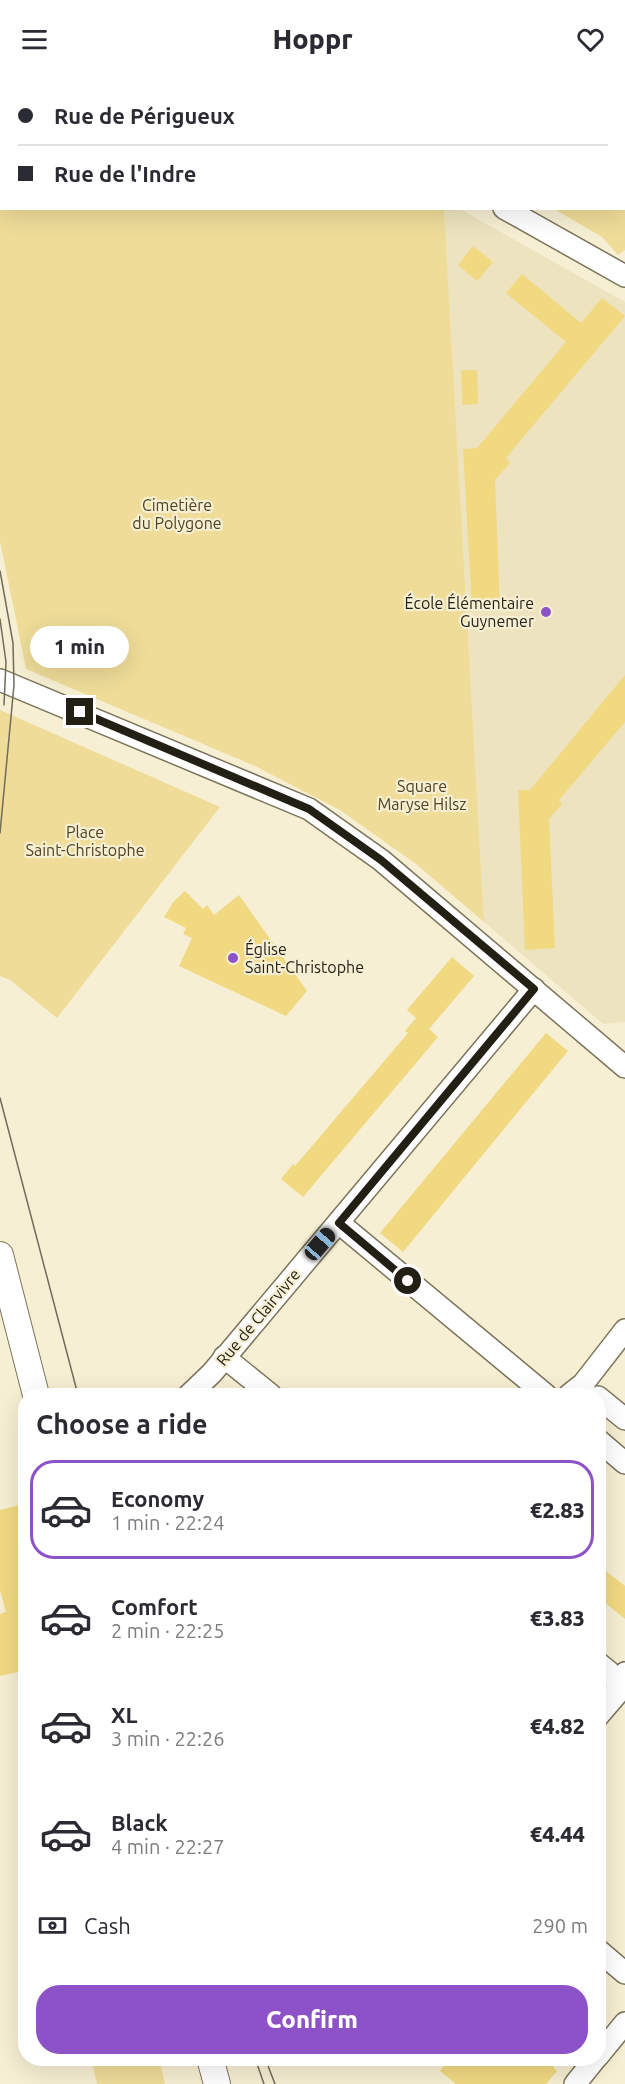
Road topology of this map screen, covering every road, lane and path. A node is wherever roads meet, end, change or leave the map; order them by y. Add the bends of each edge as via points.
1 (508, 210) edge
2 (625, 276) edge
3 (0, 680) edge
4 (534, 989) junction
5 (622, 1059) edge
6 (339, 1223) junction
7 (0, 1255) edge
8 (625, 1330) edge
9 (224, 1357) junction
10 (34, 1388) edge
11 (196, 1388) edge
12 (262, 1388) edge
13 (538, 1388) edge
14 (590, 1388) edge
15 (606, 1406) edge
16 (625, 1419) edge
17 (606, 1447) edge
18 (625, 1463) edge
19 (606, 1670) edge
20 (621, 1678) edge
21 (606, 1707) edge
22 (606, 1957) edge
23 (625, 1972) edge
24 (625, 2023) edge
25 (606, 2046) edge
26 (212, 2066) edge
27 (590, 2066) edge
28 (217, 2084) edge
29 (575, 2084) edge

1 - 2 street
3 - 4 street via 309,809 381,860
4 - 5 street
4 - 6 street, Rue de Clairvivre
6 - 9 street, Rue de Clairvivre
6 - 13 street
7 - 10 street
8 - 14 street
9 - 11 street, Rue de Clairvivre
9 - 12 street
15 - 16 street
17 - 18 street
19 - 20 street
20 - 21 street via 616,1695
22 - 23 street
24 - 25 street
26 - 28 street
27 - 29 street

